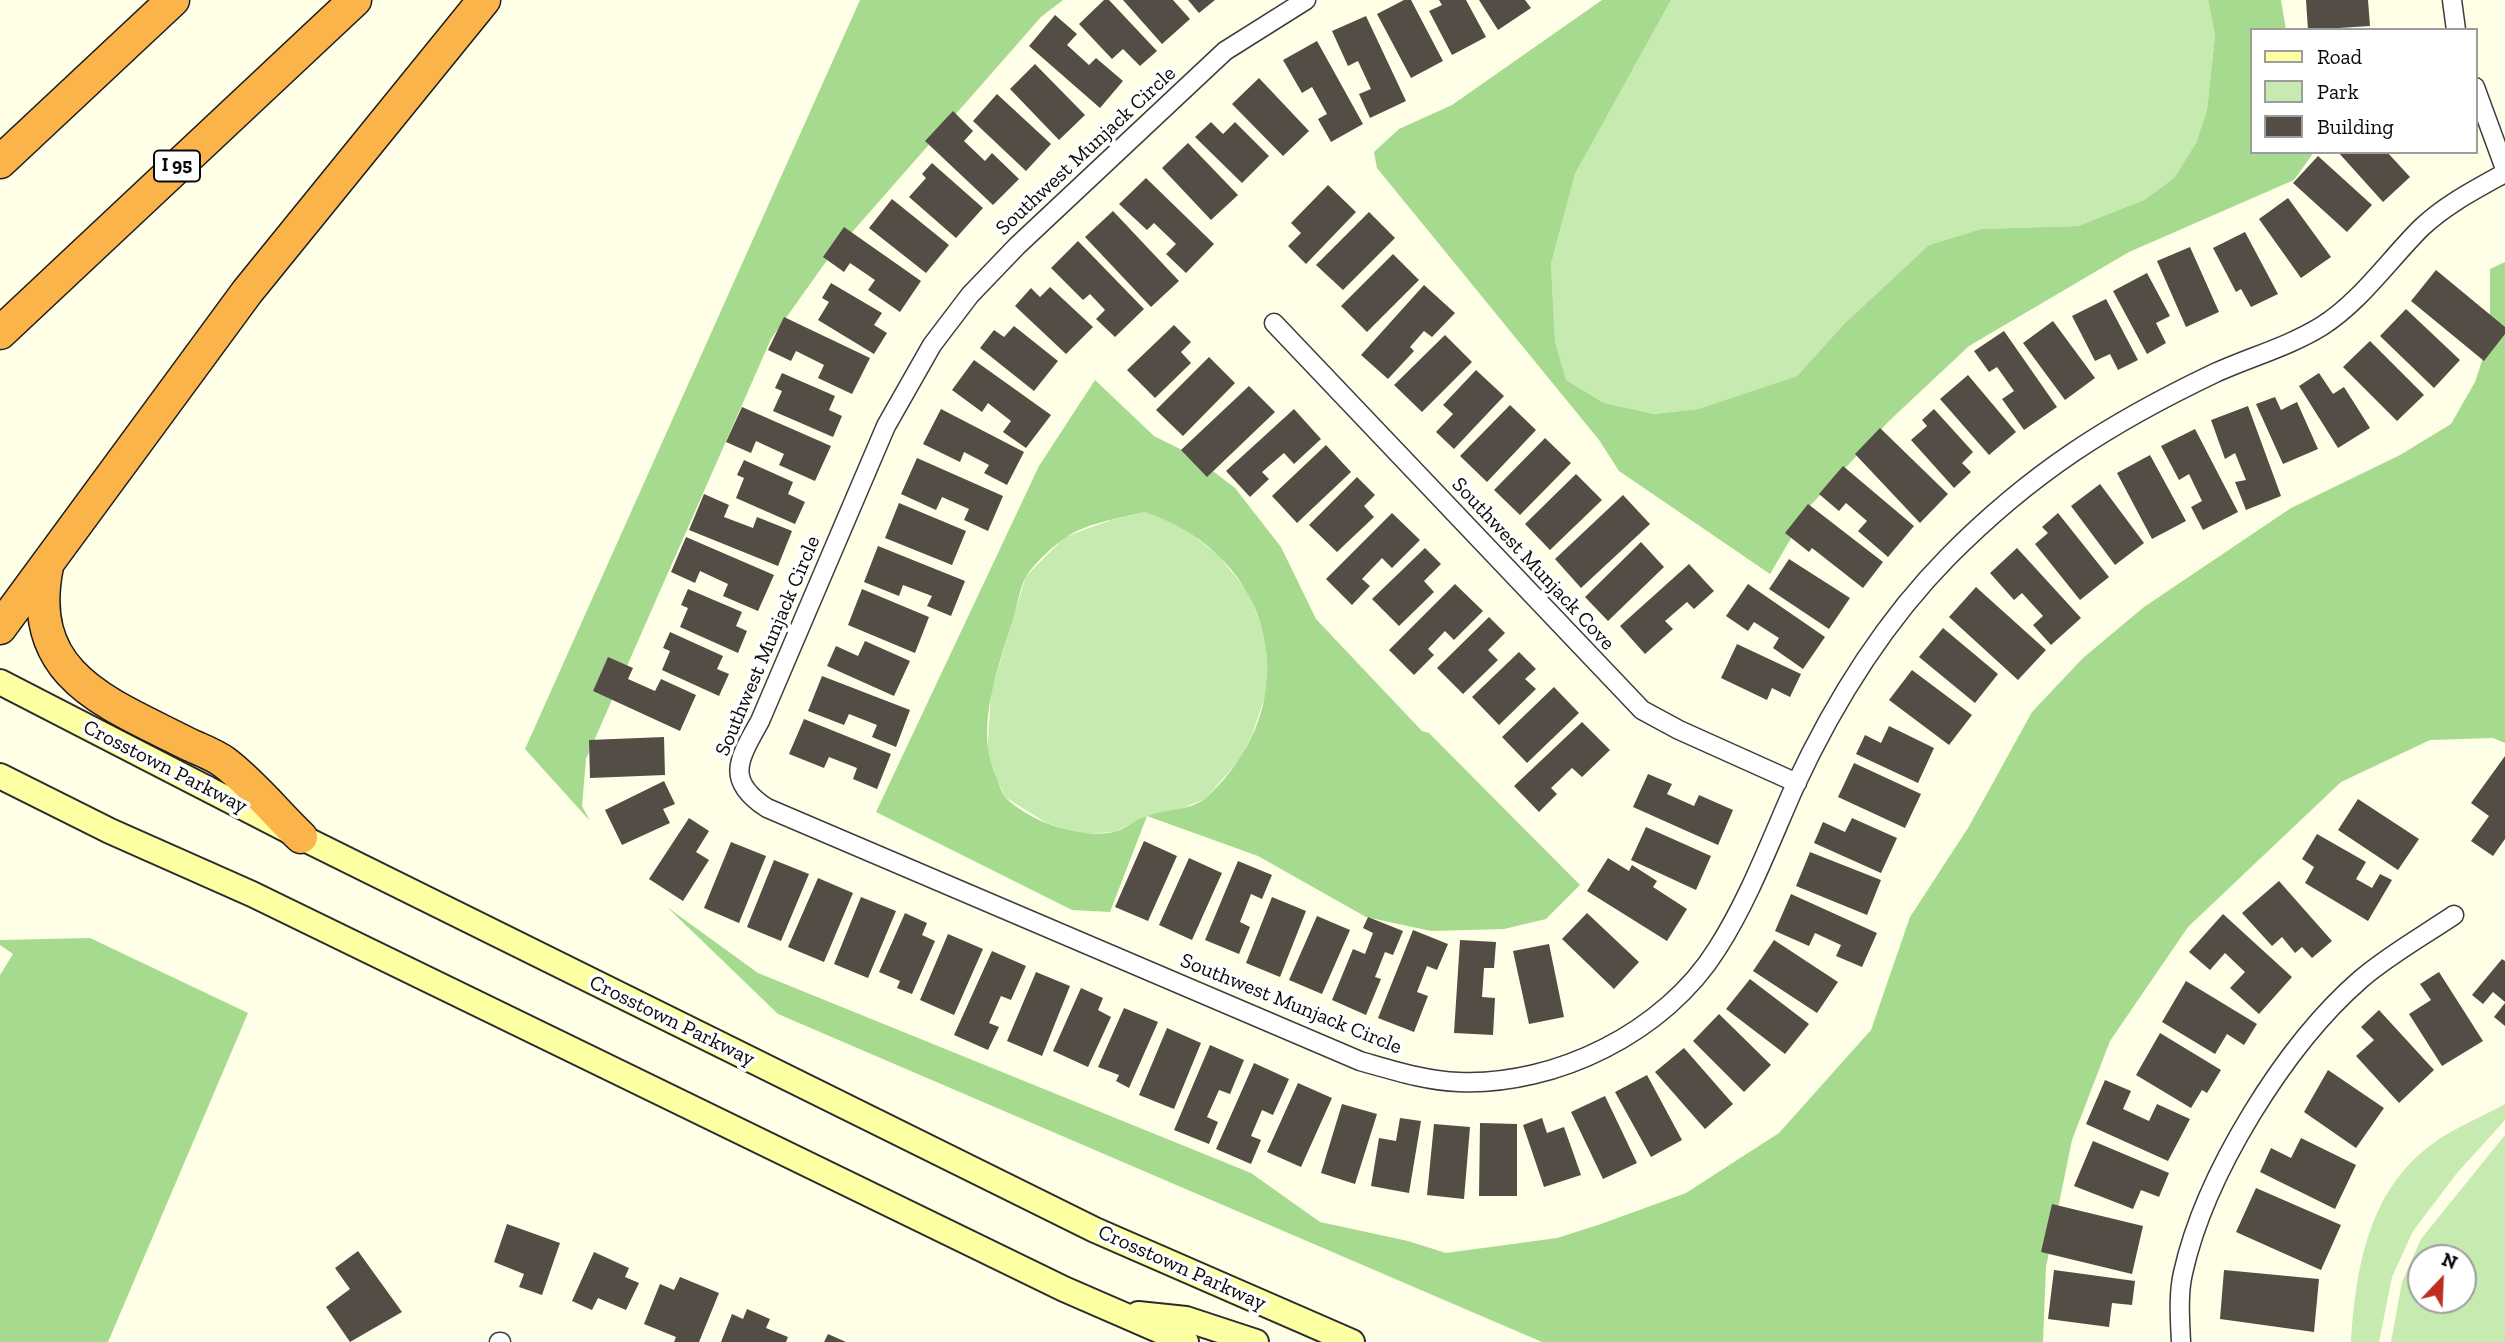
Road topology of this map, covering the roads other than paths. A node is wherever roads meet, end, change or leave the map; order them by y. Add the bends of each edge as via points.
1 (173, 0) edge
2 (355, 0) edge
3 (484, 0) edge
4 (1306, 0) edge
5 (2452, 0) edge
6 (2456, 28) edge
7 (2477, 93) edge
8 (0, 162) edge
9 (2505, 171) edge
10 (1274, 323) dead end
11 (0, 333) edge
12 (48, 559) junction
13 (0, 628) edge
14 (0, 682) edge
15 (0, 776) edge
16 (1797, 783) junction
17 (301, 837) junction
18 (2454, 915) dead end
19 (1116, 1312) junction
20 (1186, 1342) edge
21 (1256, 1342) edge
22 (1352, 1342) edge
23 (2181, 1342) edge

1 - 8 highway
2 - 11 highway, I 95
3 - 12 highway via 247,292
4 - 16 street, Southwest Munjack Circle via 1225,51 1017,246 970,295 932,345 886,426 738,763 741,782 754,800 767,808 1348,1056 1402,1073 1458,1082 1514,1079 1566,1065 1655,1017 1716,951 1743,904
5 - 6 street
7 - 9 street
9 - 16 street, Southwest Munjack Circle via 2423,227 2326,324 2134,413 2058,460 2003,505 1947,557 1873,647
10 - 16 street, Southwest Munjack Cove via 1642,709
12 - 13 highway
12 - 17 highway via 42,617 48,642 59,659 97,698 224,762
14 - 17 main road, Crosstown Parkway
15 - 19 main road
17 - 22 main road, Crosstown Parkway via 1095,1230
18 - 23 street via 2362,979 2302,1038 2249,1120 2199,1215 2182,1275
19 - 20 main road
19 - 21 main road via 1186,1319

